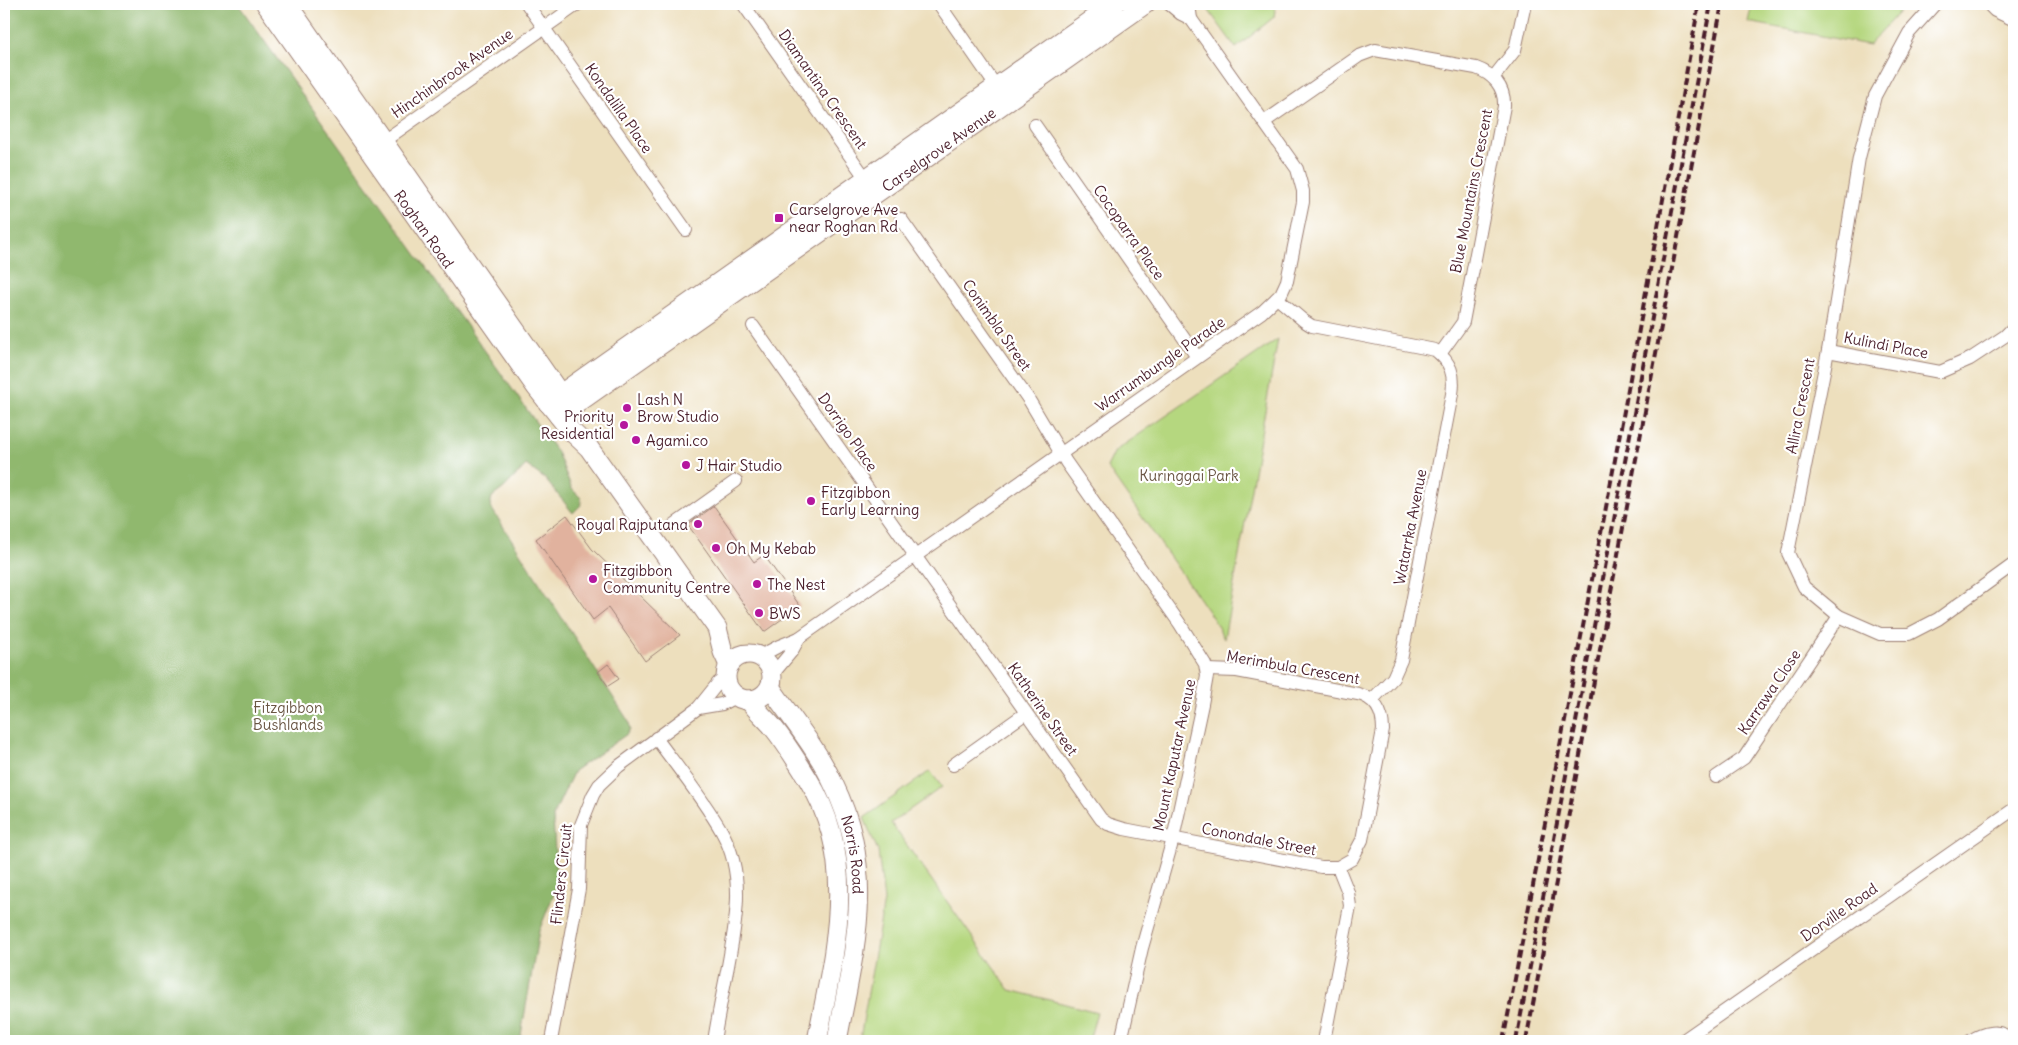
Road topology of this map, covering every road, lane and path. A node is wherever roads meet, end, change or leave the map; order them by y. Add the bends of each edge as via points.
1 (266, 4) edge
2 (287, 4) edge
3 (527, 4) edge
4 (578, 4) edge
5 (743, 4) edge
6 (938, 4) edge
7 (1114, 4) edge
8 (1145, 4) edge
9 (1169, 4) edge
10 (1189, 4) edge
11 (1525, 4) edge
12 (1935, 4) edge
13 (1993, 4) edge
14 (2014, 16) edge
15 (1191, 18) junction
16 (543, 28) junction
17 (1493, 78) junction
18 (1002, 93) junction
19 (1264, 122) junction
20 (1035, 126) dead end
21 (376, 146) junction
22 (871, 186) junction
23 (901, 219) dead end
24 (686, 230) dead end
25 (1277, 298) junction
26 (753, 326) dead end
27 (2014, 327) edge
28 (1828, 351) junction
29 (1440, 354) junction
30 (1197, 357) junction
31 (559, 405) junction
32 (1060, 453) junction
33 (736, 481) dead end
34 (674, 525) dead end
35 (916, 556) junction
36 (2014, 564) edge
37 (1839, 616) junction
38 (717, 628) junction
39 (799, 638) junction
40 (754, 655) junction
41 (1207, 670) junction
42 (727, 671) junction
43 (771, 681) junction
44 (743, 698) junction
45 (1372, 700) junction
46 (698, 708) junction
47 (1026, 713) junction
48 (656, 738) junction
49 (953, 765) dead end
50 (1716, 777) dead end
51 (2014, 809) edge
52 (1173, 839) junction
53 (1338, 867) junction
54 (551, 1041) edge
55 (714, 1041) edge
56 (817, 1041) edge
57 (837, 1041) edge
58 (1120, 1041) edge
59 (1324, 1041) edge
60 (1682, 1041) edge
61 (1970, 1041) edge
62 (2010, 1041) edge

1 - 21 main road, Roghan Road
2 - 21 main road, Roghan Road
3 - 16 street, Kondalilla Place
4 - 16 street, Hinchinbrook Avenue
5 - 22 street, Diamantina Crescent
6 - 18 street
7 - 18 main road, Carselgrove Avenue
8 - 18 main road, Carselgrove Avenue
9 - 15 street, Warrumbungle Parade
10 - 15 street, Warrumbungle Parade
11 - 17 street via 1515,50
12 - 28 street, Allira Crescent via 1909,33 1875,96 1859,158
13 - 14 main road
15 - 19 street, Warrumbungle Parade
16 - 21 street, Hinchinbrook Avenue
16 - 24 street, Kondalilla Place
17 - 19 street via 1476,68 1375,50 1359,56
17 - 29 street, Blue Mountains Crescent via 1502,89 1504,106 1463,322
18 - 22 main road, Carselgrove Avenue
19 - 25 street, Warrumbungle Parade via 1297,169 1303,191 1290,271
20 - 30 street, Cocoparra Place
21 - 31 main road, Roghan Road
22 - 31 main road, Carselgrove Avenue
23 - 32 street, Conimbla Street via 1030,400
25 - 29 street via 1312,326 1429,347
25 - 30 street, Warrumbungle Parade
26 - 35 street, Dorrigo Place
27 - 28 street, Kulindi Place via 2006,336 1970,359 1940,372
28 - 37 street, Allira Crescent via 1788,554 1804,587
29 - 45 street, Watarrka Avenue via 1452,369 1454,383 1402,660 1394,678
30 - 32 street, Warrumbungle Parade
31 - 38 main road, Roghan Road via 570,430 589,448
32 - 35 street, Warrumbungle Parade
32 - 41 street, Mount Kaputar Avenue via 1196,647
33 - 34 street
35 - 39 street, Warrumbungle Parade
35 - 47 street, Katherine Street
36 - 37 street, Allira Crescent via 1938,619 1909,634 1880,634
37 - 50 street, Karrawa Close via 1744,758
38 - 40 main road, Roghan Road
38 - 42 main road, Roghan Road
39 - 40 street, Warrumbungle Parade
39 - 43 street, Warrumbungle Parade
40 - 42 main road via 734,659
40 - 43 main road via 766,661
41 - 45 street, Merimbula Crescent via 1237,671 1358,694
41 - 52 street, Mount Kaputar Avenue
42 - 44 main road via 727,685
42 - 46 street, Flinders Circuit
43 - 44 main road via 762,696
43 - 57 main road, Norris Road via 835,786 856,852 859,920
44 - 46 street, Flinders Circuit
44 - 56 main road, Norris Road via 773,728 809,780 835,845 839,916
45 - 53 street, Merimbula Crescent via 1382,716 1383,730 1362,840 1352,859
46 - 48 street, Flinders Circuit
47 - 49 street
47 - 52 street, Katherine Street via 1101,819 1114,827
48 - 54 street, Flinders Circuit via 607,776 586,809 579,840 579,889
48 - 55 street via 722,833 733,860 738,891 735,924
51 - 60 street, Dorville Road
52 - 53 street, Conondale Street via 1321,867
52 - 58 street, Mount Kaputar Avenue
53 - 59 street via 1350,906
61 - 62 street via 1991,1032 2008,1037

